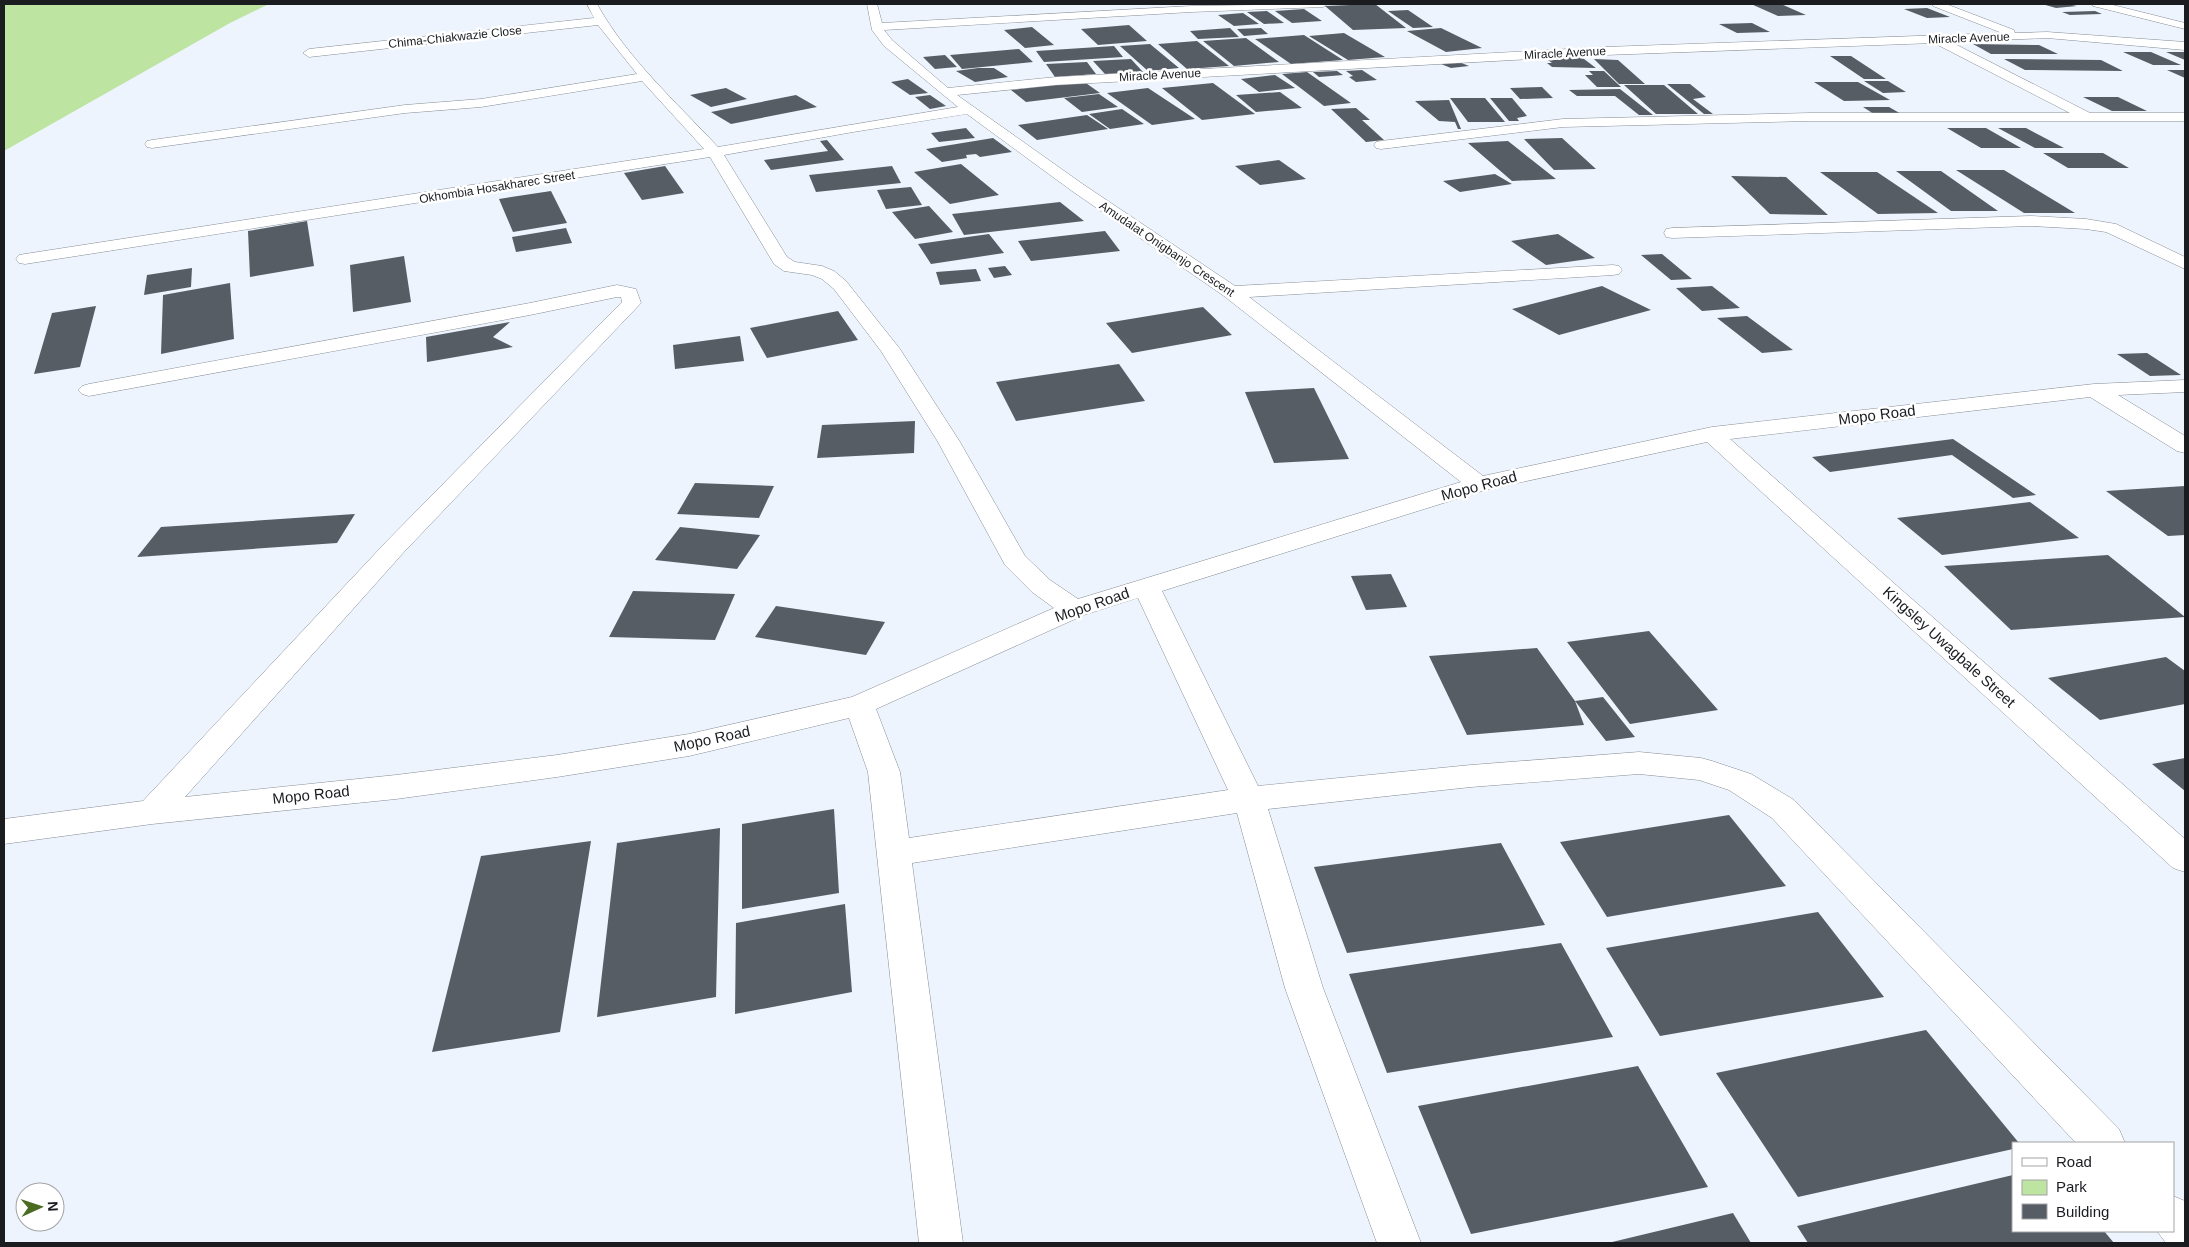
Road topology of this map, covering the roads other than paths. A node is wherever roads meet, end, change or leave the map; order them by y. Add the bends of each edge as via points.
1 (592, 4) edge
2 (872, 4) edge
3 (1322, 4) edge
4 (1937, 4) edge
5 (2097, 4) edge
6 (601, 21) junction
7 (2185, 26) edge
8 (877, 27) junction
9 (2022, 36) junction
10 (1937, 40) junction
11 (2185, 46) edge
12 (309, 53) dead end
13 (645, 77) junction
14 (945, 92) junction
15 (969, 110) junction
16 (2185, 117) edge
17 (2089, 118) junction
18 (152, 144) dead end
19 (1381, 145) dead end
20 (714, 152) junction
21 (1672, 233) dead end
22 (25, 259) dead end
23 (2185, 264) edge
24 (1613, 270) dead end
25 (1231, 292) junction
26 (2185, 386) edge
27 (88, 390) dead end
28 (2094, 390) junction
29 (1712, 434) junction
30 (2185, 446) edge
31 (1479, 484) junction
32 (1146, 588) junction
33 (1074, 609) junction
34 (860, 705) junction
35 (1249, 800) junction
36 (152, 812) junction
37 (4, 832) edge
38 (894, 852) junction
39 (2185, 859) edge
40 (2103, 1142) edge
41 (2174, 1219) edge
42 (2185, 1232) edge
43 (941, 1243) edge
44 (1399, 1243) edge

1 - 6 street
2 - 8 street, Amudalat Onigbanjo Crescent
3 - 8 street
4 - 9 street
5 - 7 street
6 - 12 street, Chima-Chiakwazie Close
6 - 13 street
8 - 14 street, Amudalat Onigbanjo Crescent via 888,43
9 - 10 street, Miracle Avenue
9 - 11 street, Miracle Avenue
10 - 14 street, Miracle Avenue via 1488,57 1056,81
10 - 17 street
13 - 18 street via 481,103 360,115
13 - 20 street
14 - 15 street, Amudalat Onigbanjo Crescent
15 - 20 street, Okhombia Hosakharec Street
15 - 25 street, Amudalat Onigbanjo Crescent
16 - 17 street
17 - 19 street via 1810,117 1563,123
20 - 22 street, Okhombia Hosakharec Street
20 - 33 street via 780,260 790,267 828,275 840,285 890,348 949,442 1014,560 1041,586
21 - 23 street via 2032,221 2086,224 2110,228
24 - 25 street
25 - 31 street, Amudalat Onigbanjo Crescent
26 - 28 street, Mopo Road
27 - 36 street via 617,291 629,293 632,303 395,547
28 - 29 street, Mopo Road
28 - 30 street
29 - 31 street, Mopo Road
29 - 39 street, Kingsley Uwagbale Street
31 - 32 street, Mopo Road
32 - 33 street, Mopo Road
32 - 35 street
33 - 34 street, Mopo Road
34 - 36 street, Mopo Road via 689,745 557,766 396,787
34 - 38 street via 884,772
35 - 38 street
35 - 40 street via 1470,776 1639,763 1701,769 1740,782 1783,809
35 - 44 street via 1304,988
36 - 37 street, Mopo Road
38 - 43 street
41 - 42 street

